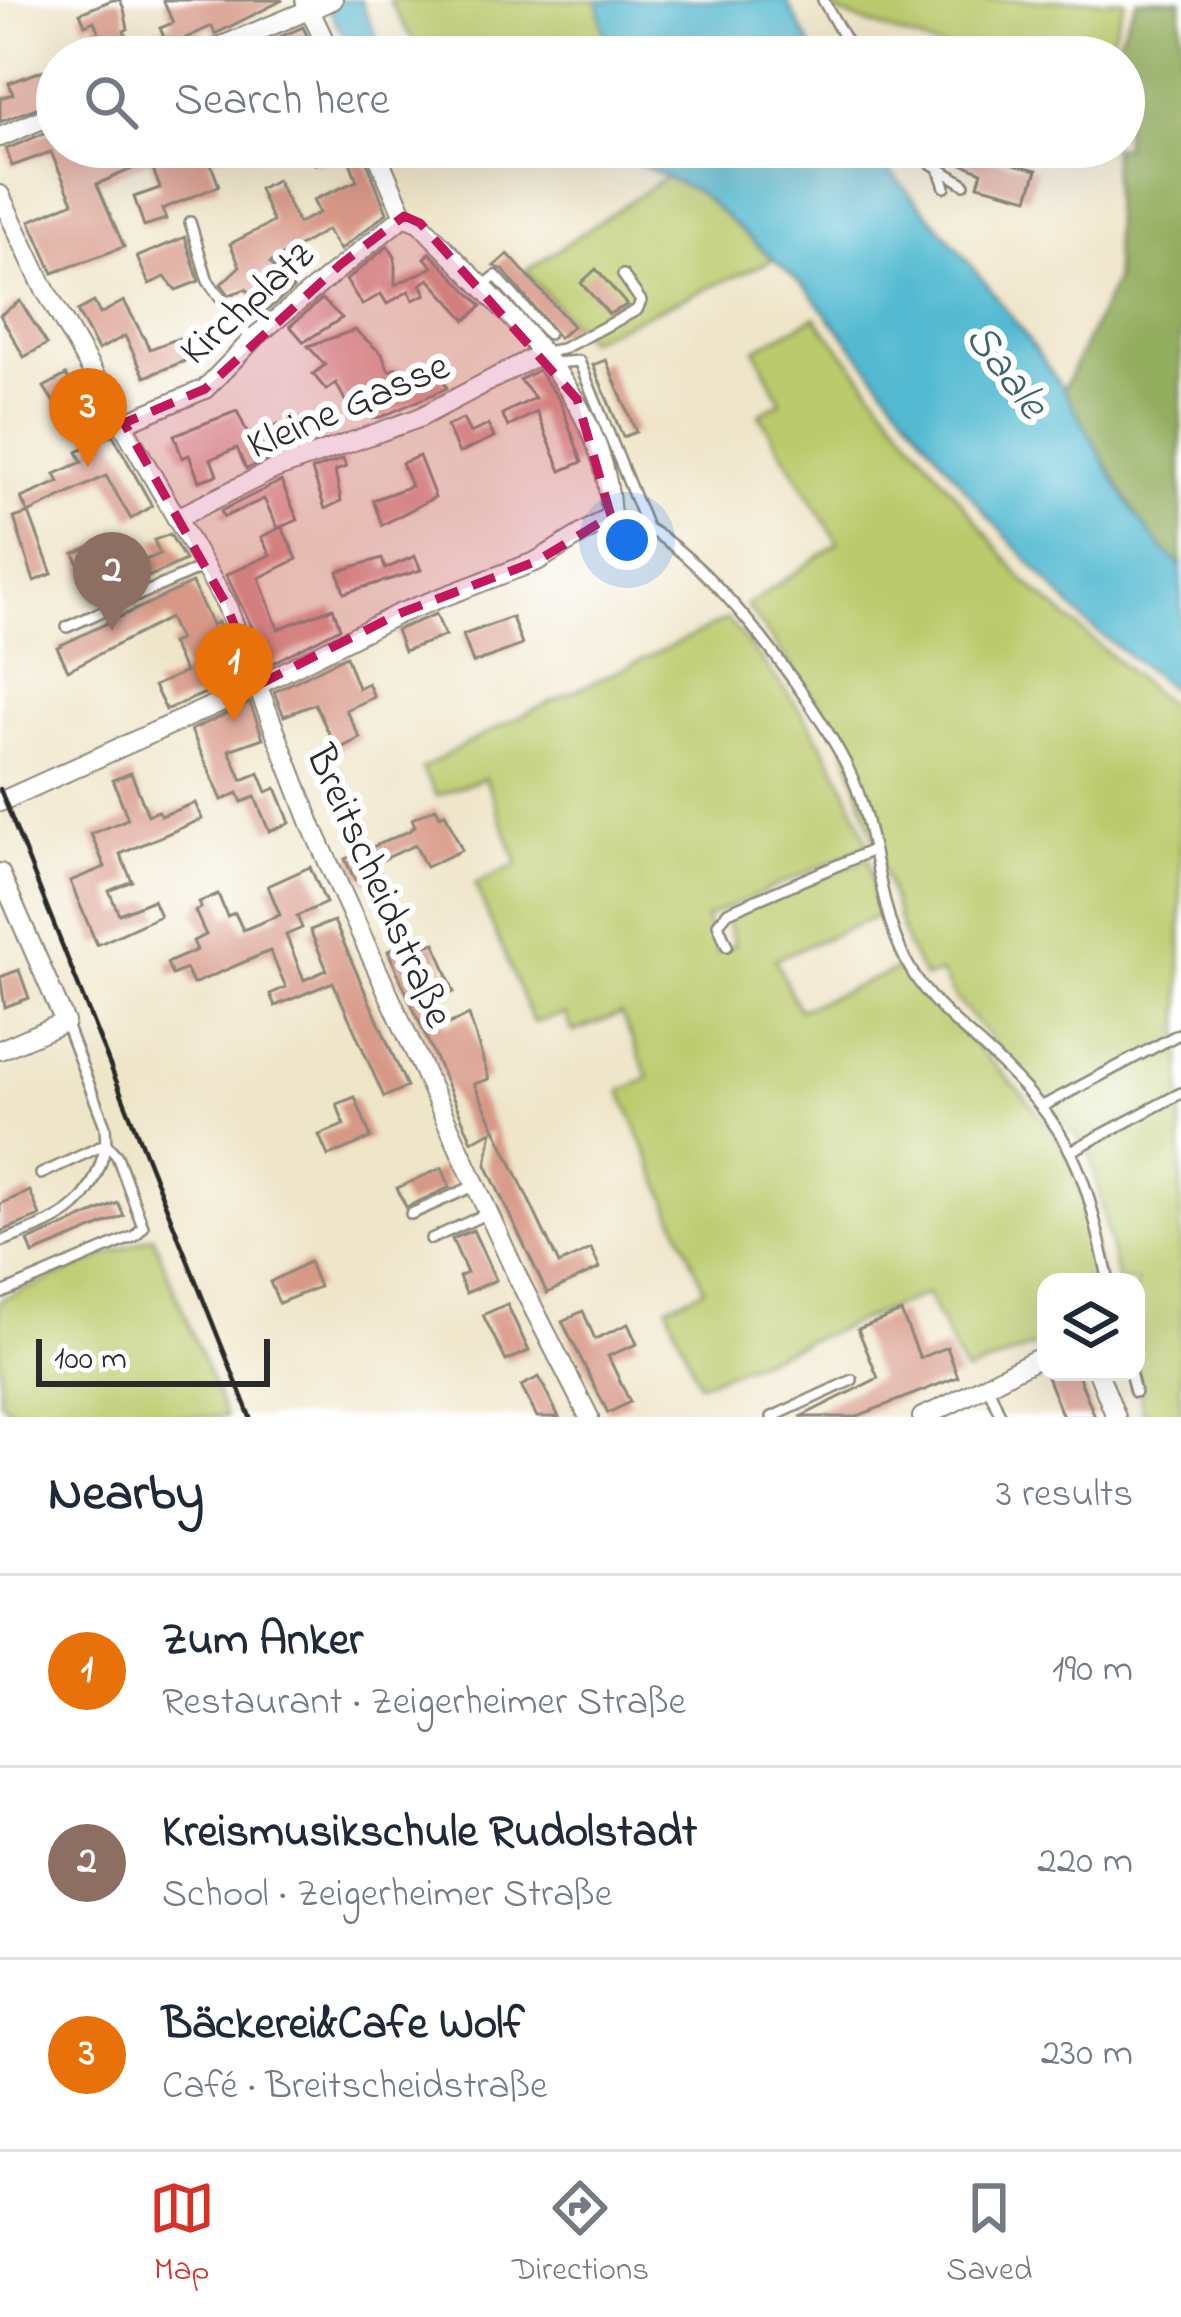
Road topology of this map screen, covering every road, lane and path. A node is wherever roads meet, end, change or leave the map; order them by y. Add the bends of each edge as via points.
1 (823, 0) edge
2 (319, 3) edge
3 (243, 36) edge
4 (327, 36) edge
5 (843, 36) edge
6 (36, 122) edge
7 (0, 137) edge
8 (383, 168) edge
9 (936, 168) edge
10 (939, 170) junction
11 (964, 184) dead end
12 (945, 187) dead end
13 (0, 196) edge
14 (404, 216) junction
15 (190, 222) dead end
16 (623, 274) dead end
17 (252, 340) junction
18 (548, 350) junction
19 (124, 423) junction
20 (608, 454) junction
21 (611, 516) junction
22 (179, 517) junction
23 (646, 525) junction
24 (205, 566) junction
25 (67, 627) dead end
26 (258, 686) junction
27 (0, 802) edge
28 (873, 850) junction
29 (0, 873) edge
30 (727, 946) dead end
31 (65, 1022) junction
32 (1181, 1033) edge
33 (0, 1050) edge
34 (1181, 1093) edge
35 (1041, 1107) junction
36 (106, 1144) junction
37 (1073, 1150) junction
38 (41, 1174) dead end
39 (476, 1185) junction
40 (488, 1213) junction
41 (411, 1214) dead end
42 (431, 1238) dead end
43 (0, 1241) edge
44 (1107, 1273) edge
45 (0, 1294) edge
46 (1037, 1359) edge
47 (852, 1380) dead end
48 (1102, 1381) edge
49 (1132, 1381) edge
50 (987, 1384) junction
51 (1135, 1392) dead end
52 (952, 1411) edge
53 (589, 1417) edge
54 (772, 1417) edge
55 (922, 1417) edge
56 (1001, 1417) edge
57 (1116, 1417) edge

1 - 5 lane
2 - 3 street
2 - 4 street
6 - 7 street
8 - 14 street
9 - 10 lane
10 - 11 lane
10 - 12 lane
13 - 19 street, Breitscheidstraße
14 - 17 street, Kirchplatz
14 - 18 street
15 - 17 lane via 208,281
16 - 18 lane via 641,301 638,310
17 - 19 street, Kirchplatz via 205,389
18 - 20 street via 588,404
18 - 22 street, Kleine Gasse via 419,418 274,470
19 - 22 street, Breitscheidstraße
20 - 21 street
20 - 23 lane
21 - 23 lane
21 - 26 street via 537,562 398,614
22 - 24 street, Breitscheidstraße
23 - 28 lane via 704,569 806,702 848,769
24 - 25 lane
24 - 26 street, Breitscheidstraße
26 - 27 street
26 - 39 street, Breitscheidstraße
28 - 30 lane via 728,912 718,924
28 - 35 lane via 914,974
29 - 31 street
31 - 33 street
31 - 36 lane
32 - 35 lane
34 - 37 lane
35 - 37 lane
36 - 38 lane
36 - 43 lane via 80,1205
36 - 45 lane via 142,1227 136,1236
37 - 44 lane
39 - 40 street, Breitscheidstraße
39 - 41 lane
40 - 42 lane
40 - 53 street, Breitscheidstraße
46 - 50 street
47 - 54 lane
48 - 57 street
49 - 51 lane
50 - 52 street
50 - 56 lane
52 - 55 street

